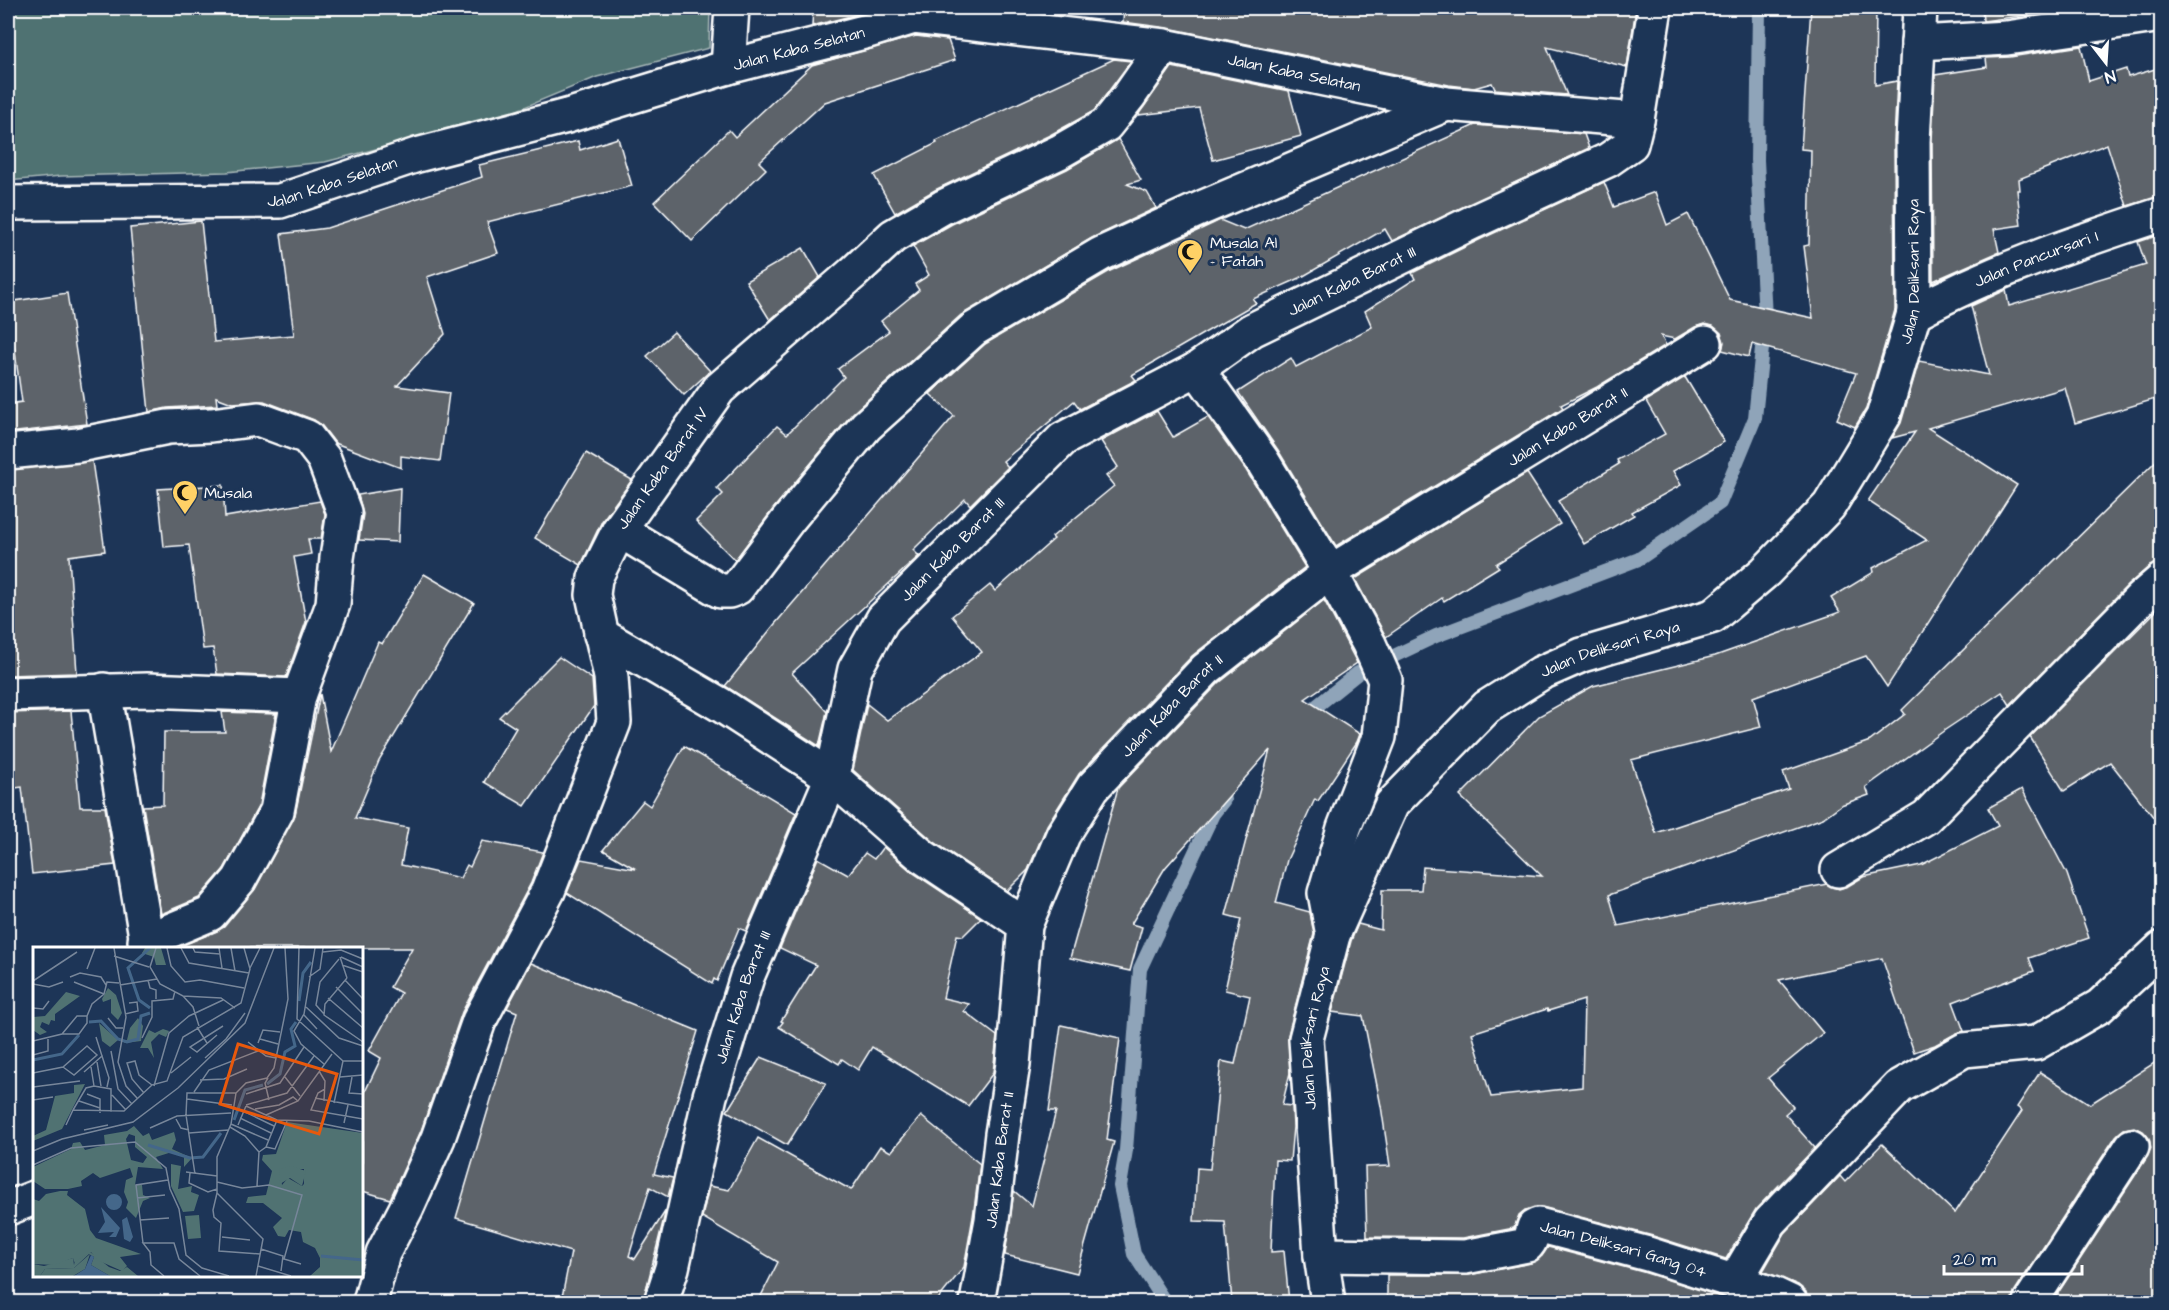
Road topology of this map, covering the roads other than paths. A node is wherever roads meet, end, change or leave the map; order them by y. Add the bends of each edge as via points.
1 (732, 8) edge
2 (1656, 8) edge
3 (1920, 8) edge
4 (915, 12) edge
5 (2162, 15) edge
6 (1918, 43) junction
7 (1164, 46) junction
8 (728, 67) junction
9 (1446, 104) junction
10 (1637, 120) junction
11 (8, 203) edge
12 (2162, 214) edge
13 (1914, 313) junction
14 (1705, 343) dead end
15 (1197, 369) junction
16 (8, 452) edge
17 (619, 530) junction
18 (1330, 572) junction
19 (2162, 580) edge
20 (601, 635) junction
21 (104, 690) junction
22 (8, 694) edge
23 (299, 696) junction
24 (832, 777) junction
25 (1838, 870) dead end
26 (1025, 925) junction
27 (1333, 935) junction
28 (146, 945) edge
29 (2162, 948) edge
30 (2133, 1146) dead end
31 (33, 1198) edge
32 (8, 1208) edge
33 (372, 1248) edge
34 (1322, 1255) junction
35 (1735, 1281) junction
36 (370, 1302) edge
37 (661, 1302) edge
38 (977, 1302) edge
39 (1328, 1302) edge
40 (1790, 1302) edge
41 (2030, 1302) edge

1 - 8 street
2 - 10 street, Jalan Kaba Barat III
3 - 6 street, Jalan Deliksari Raya
4 - 7 street, Jalan Kaba Selatan
4 - 8 street, Jalan Kaba Selatan via 868,31
5 - 6 street via 2007,38
6 - 13 street, Jalan Deliksari Raya via 1913,141
7 - 9 street, Jalan Kaba Selatan
7 - 17 street, Jalan Kaba Barat IV via 1106,125 893,236 719,389
8 - 11 street, Jalan Kaba Selatan via 567,116 417,154 280,201
9 - 10 street, Jalan Kaba Selatan
9 - 17 street via 1101,254 974,328 866,426 737,588 720,591
10 - 15 street, Jalan Kaba Barat III via 1631,144 1608,160 1252,330
12 - 13 street, Jalan Pancursari I via 2059,248 1952,292
13 - 27 street, Jalan Deliksari Raya via 1883,417 1829,506 1765,572 1713,616 1582,655 1541,673 1487,707 1392,804
14 - 18 street, Jalan Kaba Barat II
15 - 18 street via 1263,460
15 - 24 street, Jalan Kaba Barat III via 1063,439 883,619 855,669
16 - 23 street via 78,445 168,427 258,419 307,437 324,459 344,512 333,604
17 - 20 street, Jalan Kaba Barat IV via 595,578 593,595
18 - 26 street, Jalan Kaba Barat II via 1206,669 1093,787 1063,835
18 - 27 street via 1385,680 1379,737 1344,828 1325,893
19 - 25 street via 1926,817
20 - 24 street via 721,705
20 - 33 street, Jalan Kaba Barat IV via 611,677 614,722 548,891 478,1021 438,1138 407,1207
21 - 22 street
21 - 23 street
21 - 28 street
23 - 28 street via 277,811 239,880 210,914
24 - 26 street via 922,856
24 - 37 street, Jalan Kaba Barat III via 747,977 710,1096
26 - 38 street, Jalan Kaba Barat II via 1013,1064
27 - 34 street, Jalan Deliksari Raya via 1306,1039
29 - 35 street via 2100,1006 2036,1044 1964,1050 1899,1087 1770,1222
30 - 41 street
31 - 32 street
33 - 36 street
34 - 35 street, Jalan Deliksari Gang 04 via 1465,1257 1527,1245 1538,1225
34 - 39 street, Jalan Deliksari Raya
35 - 40 street, Jalan Deliksari Gang 04

